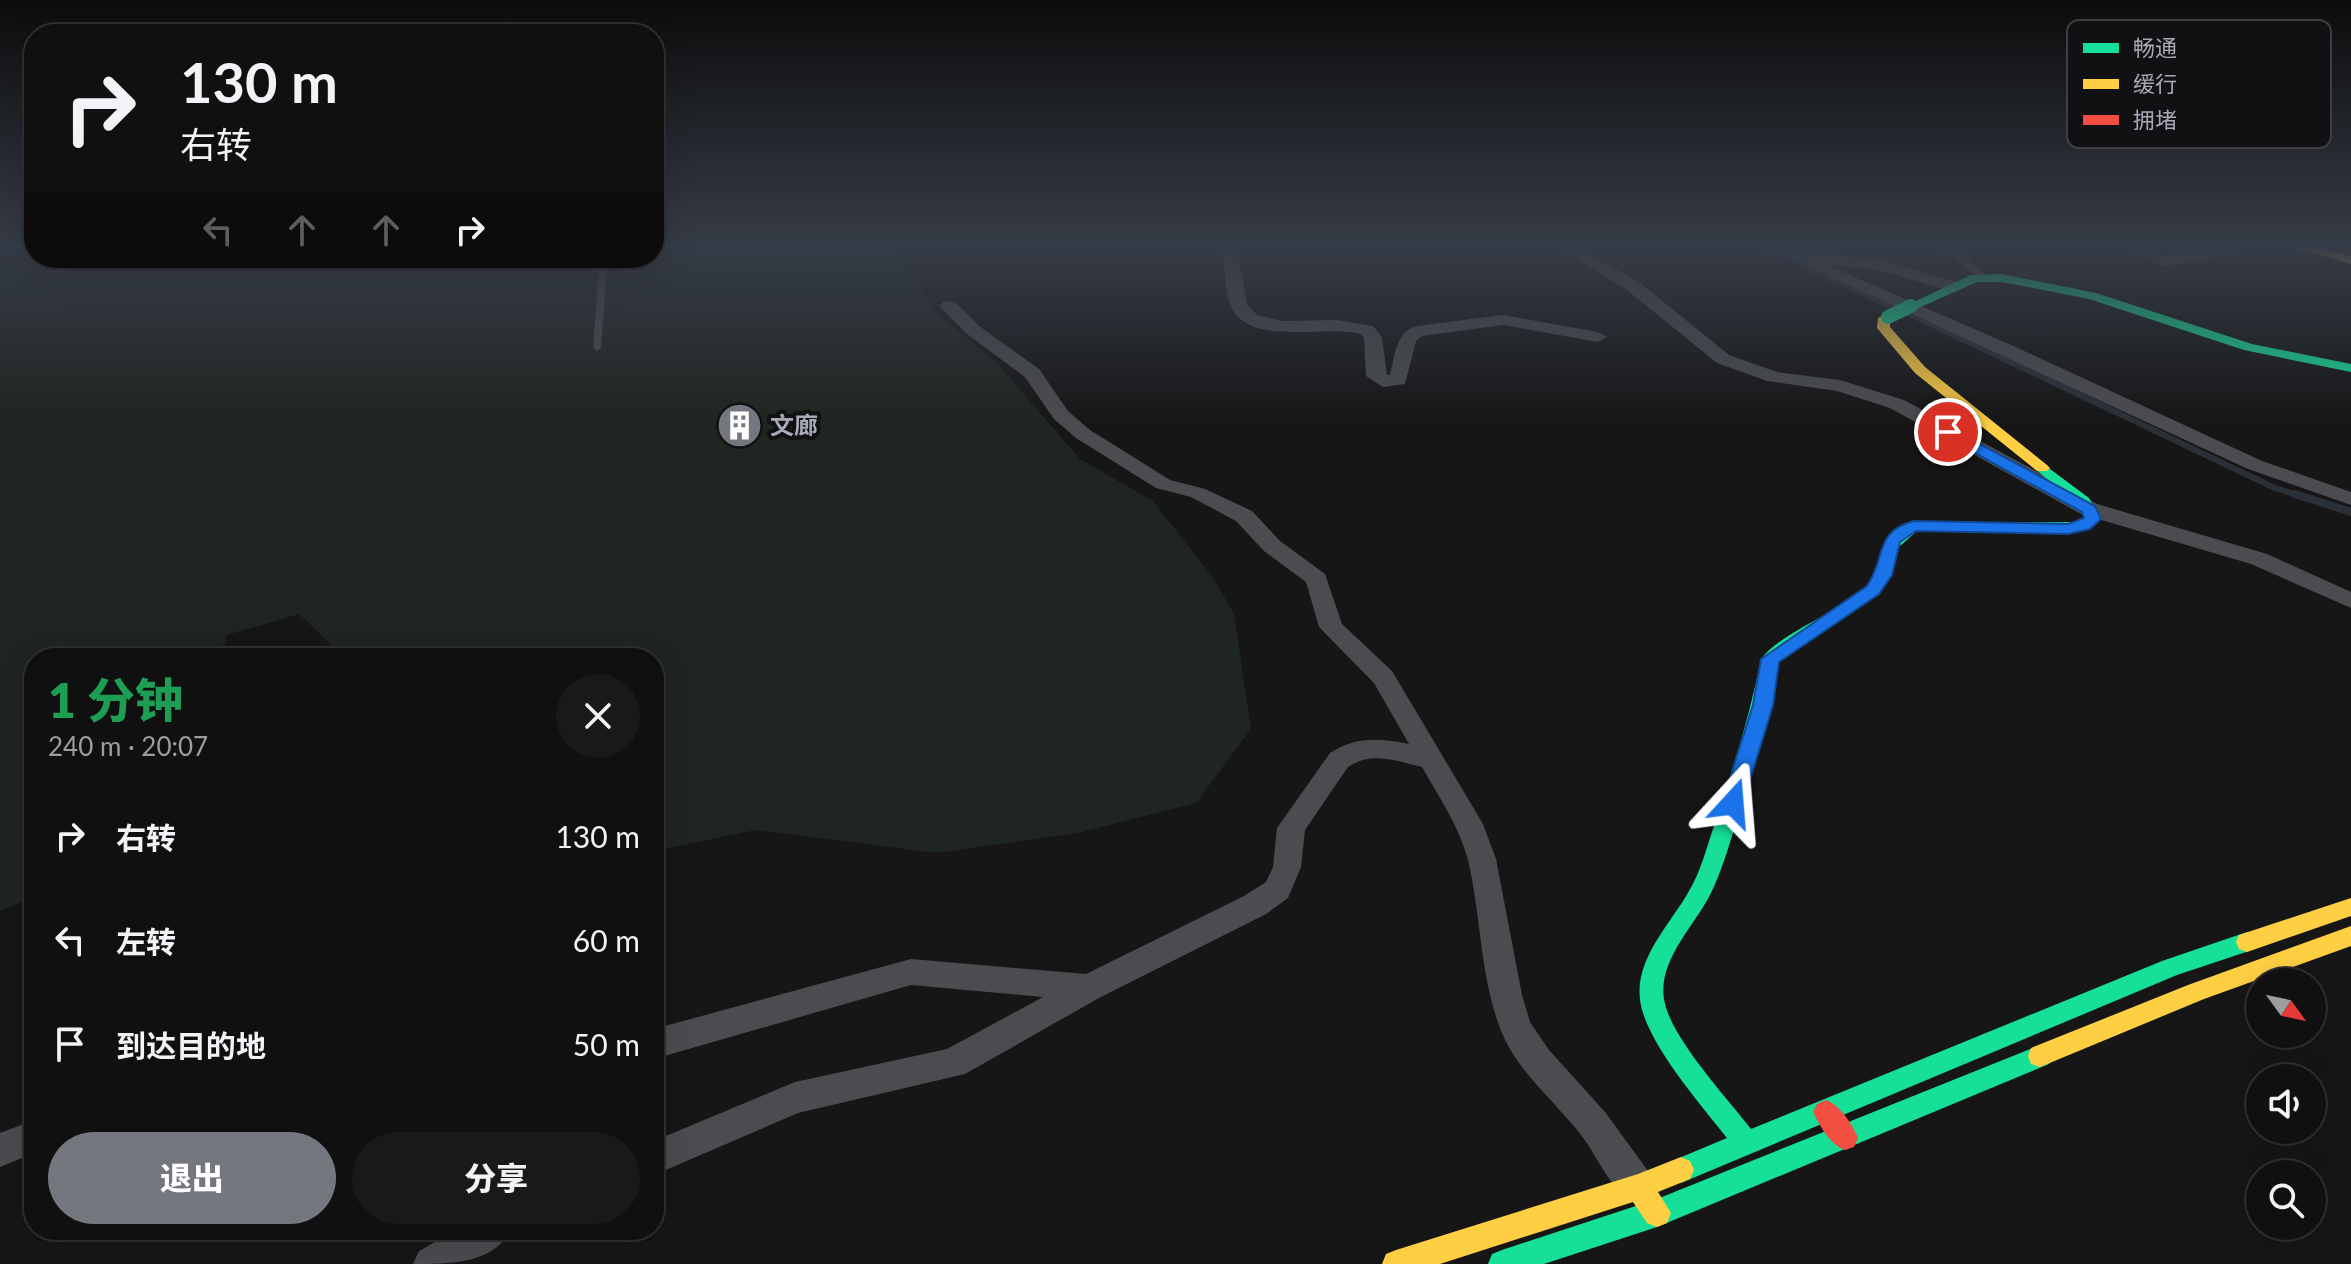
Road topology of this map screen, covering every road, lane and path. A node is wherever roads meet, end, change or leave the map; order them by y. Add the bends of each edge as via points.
1 (600, 307) edge
2 (950, 307) edge
3 (1240, 307) edge
4 (1659, 307) edge
5 (1906, 307) edge
6 (1909, 307) edge
7 (2126, 307) edge
8 (1598, 337) dead end
9 (597, 348) dead end
10 (2351, 368) edge
11 (2351, 499) edge
12 (2089, 509) junction
13 (2351, 601) edge
14 (1434, 760) junction
15 (2351, 907) edge
16 (2351, 936) edge
17 (1088, 988) junction
18 (664, 1041) edge
19 (1826, 1112) junction
20 (1845, 1138) junction
21 (24, 1140) edge
22 (1747, 1144) junction
23 (0, 1150) edge
24 (664, 1154) edge
25 (1638, 1187) junction
26 (1657, 1213) junction
27 (474, 1240) edge
28 (432, 1264) edge
29 (1396, 1264) edge
30 (1502, 1264) edge

1 - 9 lane
2 - 14 street via 1032,373 1061,415 1083,434 1163,484 1198,493 1244,516 1272,546 1317,579 1331,627 1383,677
3 - 8 street via 1275,326 1348,325 1367,330 1373,337 1375,376 1383,381 1398,380 1405,348 1417,331 1503,320
4 - 12 street via 1723,359 1774,377 1840,386 1897,404
5 - 11 street via 2255,465
6 - 12 main road, bridge via 1883,321 1884,328 1920,370
7 - 10 main road via 2249,347
12 - 13 street via 2259,559
12 - 22 main road via 2093,519 2068,529 1903,530 1892,541 1884,575 1873,590 1770,659 1742,775 1703,886 1665,948 1652,1004
14 - 17 street via 1379,747 1351,752 1339,760 1291,828 1287,867 1278,890
14 - 25 street via 1482,859 1516,1028
15 - 19 main road via 2170,968
16 - 20 main road via 2196,992
17 - 18 street via 911,972
17 - 24 street via 953,1063 795,1098
19 - 20 main road
19 - 22 main road
20 - 26 main road
21 - 23 street
22 - 25 main road
25 - 26 main road
25 - 29 main road
26 - 30 main road
27 - 28 street

